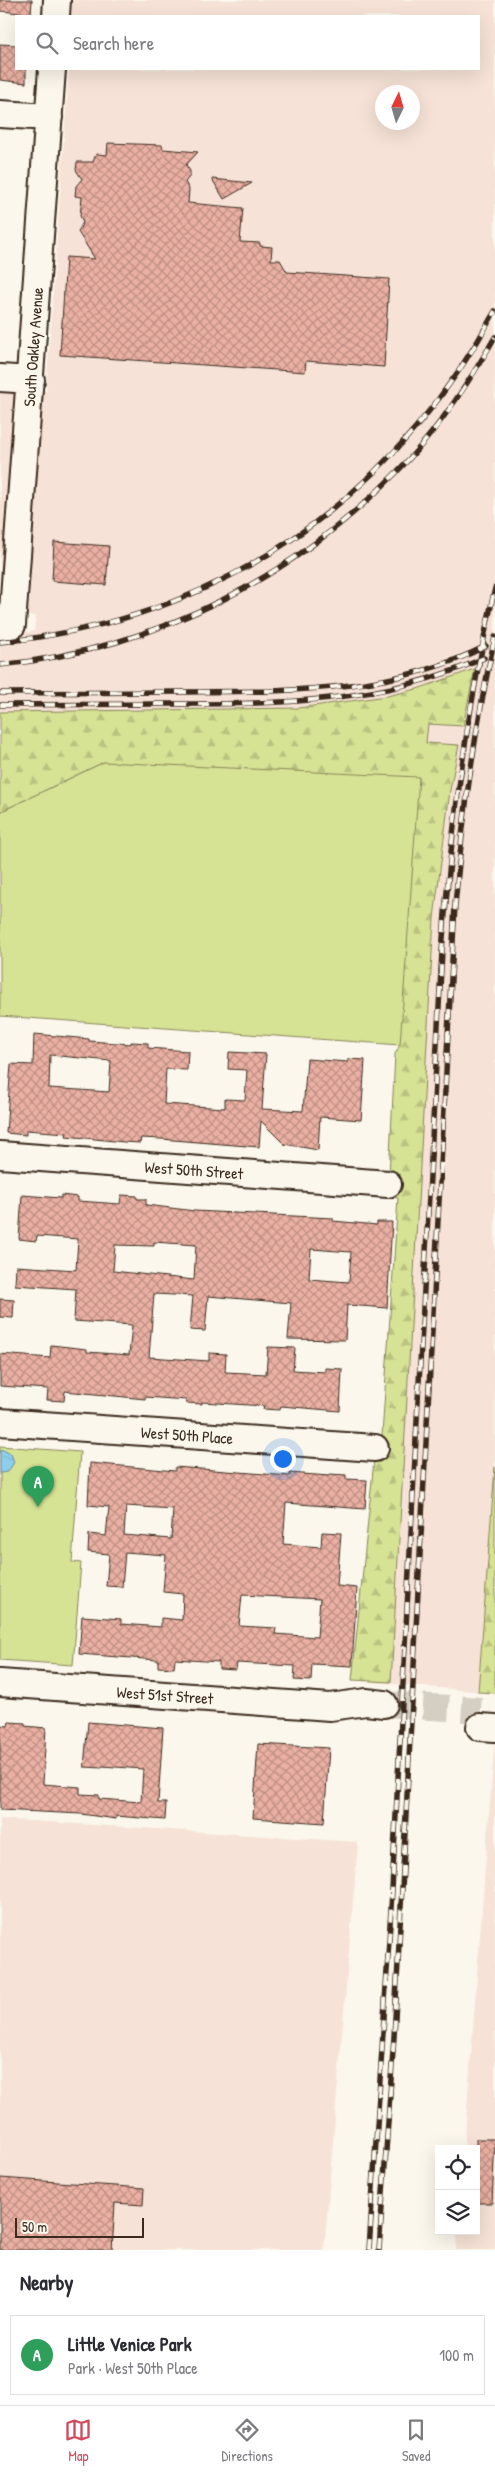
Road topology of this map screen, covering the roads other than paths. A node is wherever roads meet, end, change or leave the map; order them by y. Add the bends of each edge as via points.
1 (57, 0) edge
2 (56, 15) edge
3 (52, 70) edge
4 (0, 114) edge
5 (49, 117) junction
6 (0, 378) edge
7 (31, 380) junction
8 (6, 625) edge
9 (0, 1155) edge
10 (388, 1184) dead end
11 (0, 1422) edge
12 (375, 1448) dead end
13 (0, 1683) edge
14 (383, 1712) tunnel mouth

1 - 2 street
3 - 5 street, South Oakley Avenue
4 - 5 street
5 - 7 street, South Oakley Avenue
6 - 7 street
7 - 8 street, South Oakley Avenue
9 - 10 street, West 50th Street
11 - 12 street, West 50th Place
13 - 14 street, West 51st Street via 330,1708 365,1719

